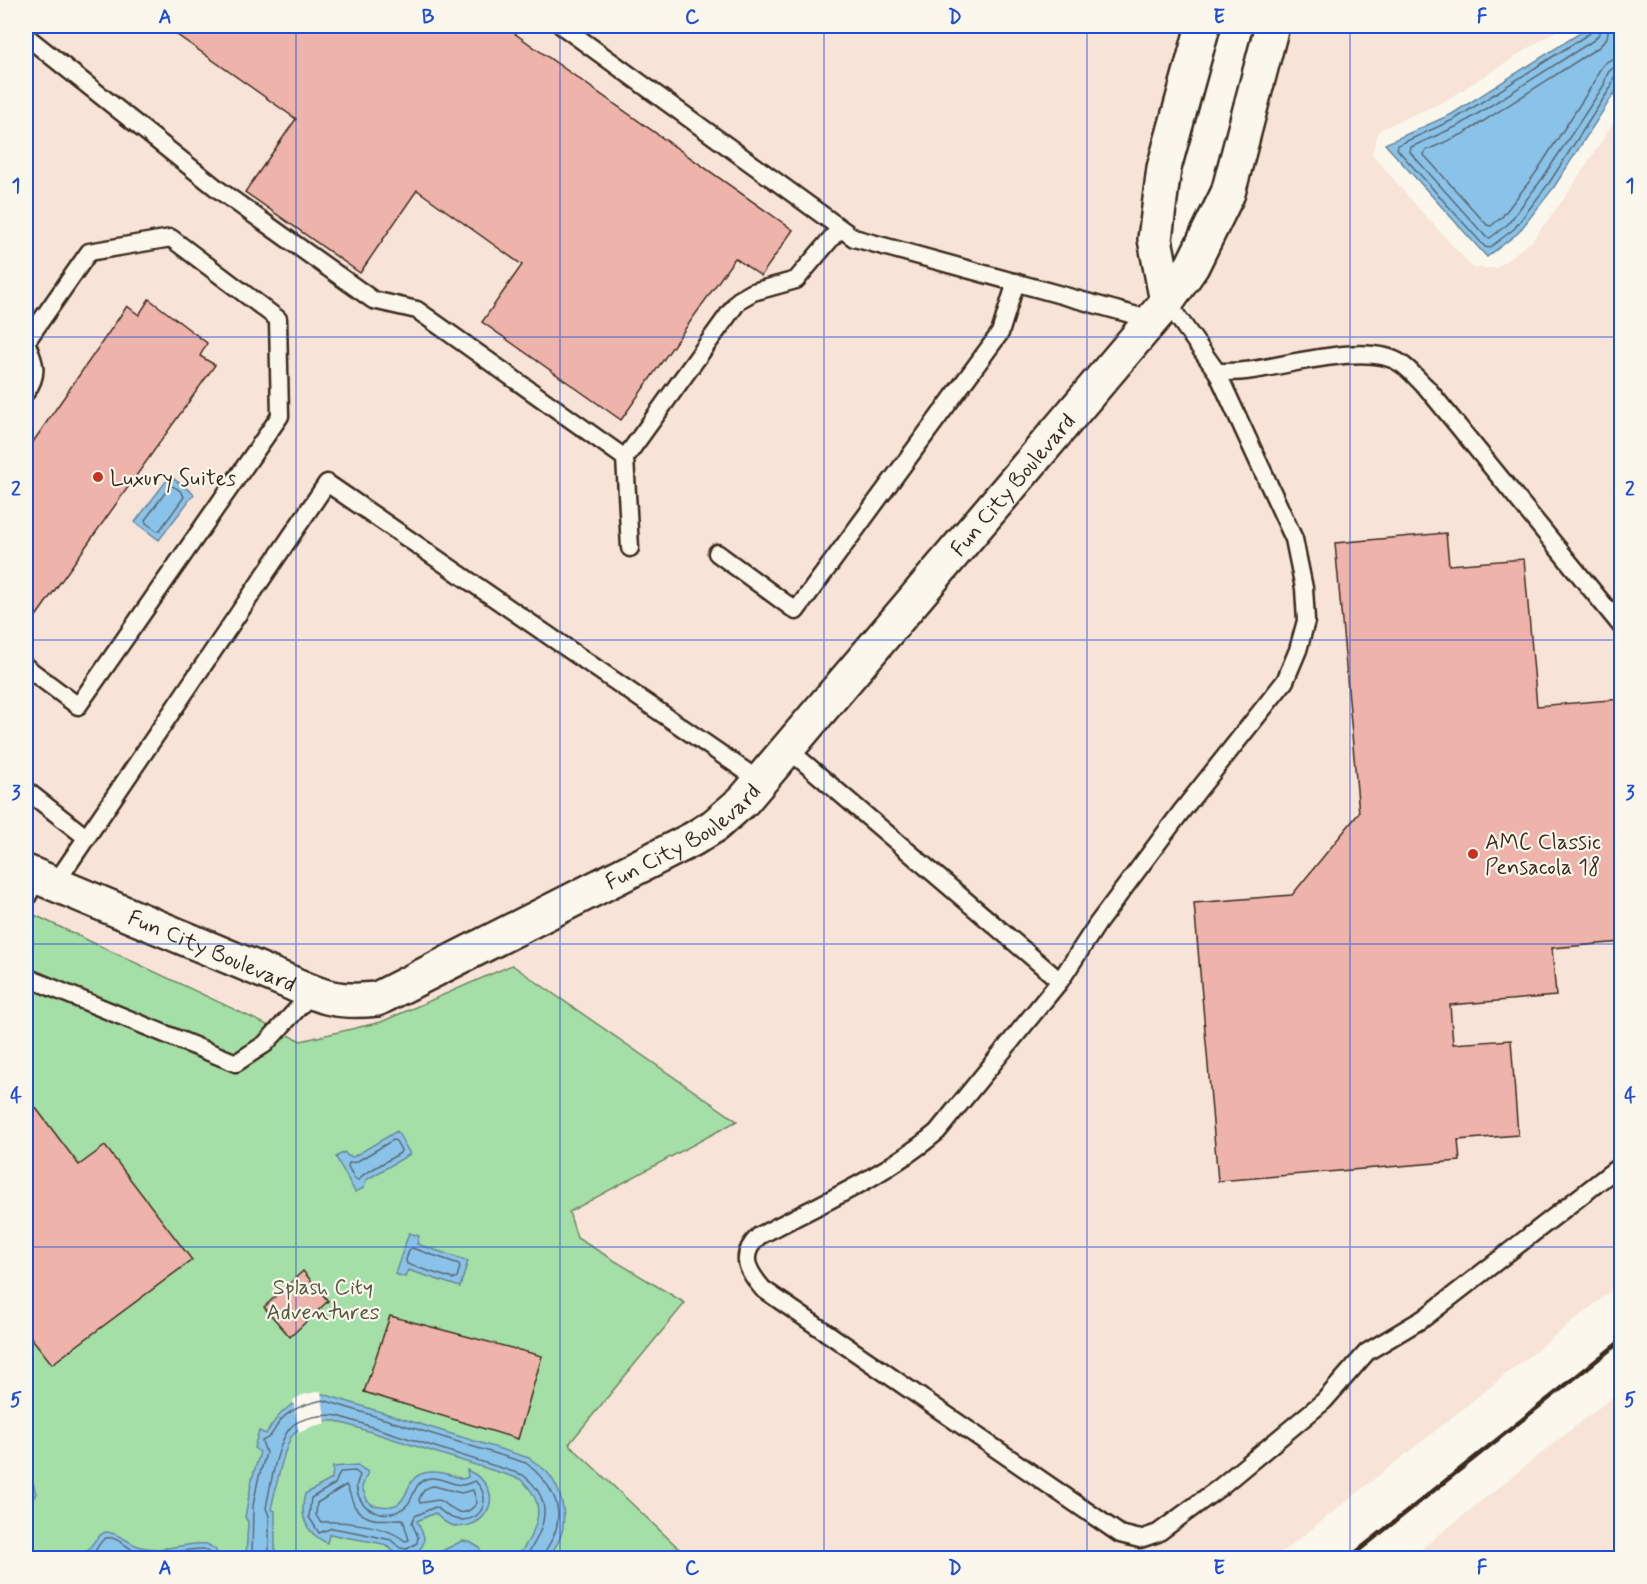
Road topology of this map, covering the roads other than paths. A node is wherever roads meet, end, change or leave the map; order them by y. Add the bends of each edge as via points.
1 (29, 26) edge
2 (562, 26) edge
3 (1203, 26) edge
4 (1272, 26) edge
5 (26, 29) edge
6 (26, 36) edge
7 (840, 228) junction
8 (1016, 282) junction
9 (1160, 311) junction
10 (26, 342) edge
11 (1217, 372) junction
12 (26, 392) edge
13 (625, 458) junction
14 (630, 548) dead end
15 (717, 553) dead end
16 (1622, 627) edge
17 (26, 666) edge
18 (788, 749) junction
19 (760, 781) junction
20 (26, 790) edge
21 (87, 838) junction
22 (36, 883) edge
23 (26, 977) edge
24 (1060, 981) junction
25 (312, 993) junction
26 (1622, 1164) edge

1 - 5 lane
2 - 7 lane
3 - 9 street via 1164,168 1155,239
4 - 9 street, Fun City Boulevard via 1228,193 1192,266
6 - 13 lane via 219,190 363,293 373,300 417,310
7 - 8 lane via 855,238
7 - 13 lane via 796,280 753,292 740,300
8 - 9 lane
8 - 15 lane via 1000,333 796,610
9 - 11 lane
9 - 18 street, Fun City Boulevard
10 - 12 lane via 36,364
10 - 17 lane via 89,252 171,238 278,319 280,416 78,706
11 - 16 lane via 1357,355 1382,356 1400,363 1427,388
11 - 24 lane via 1294,539 1306,621 1285,681 1180,812
13 - 14 lane
18 - 19 street, Fun City Boulevard
18 - 24 lane
19 - 21 lane via 327,483
19 - 25 street, Fun City Boulevard via 714,826 693,839 377,999 352,1002
20 - 21 lane
21 - 22 lane
22 - 25 street, Fun City Boulevard
23 - 25 lane via 236,1063 265,1044
24 - 26 lane via 937,1132 876,1174 759,1236 749,1245 747,1258 752,1276 763,1289 1120,1534 1140,1539 1158,1533 1324,1401 1366,1352 1424,1318

